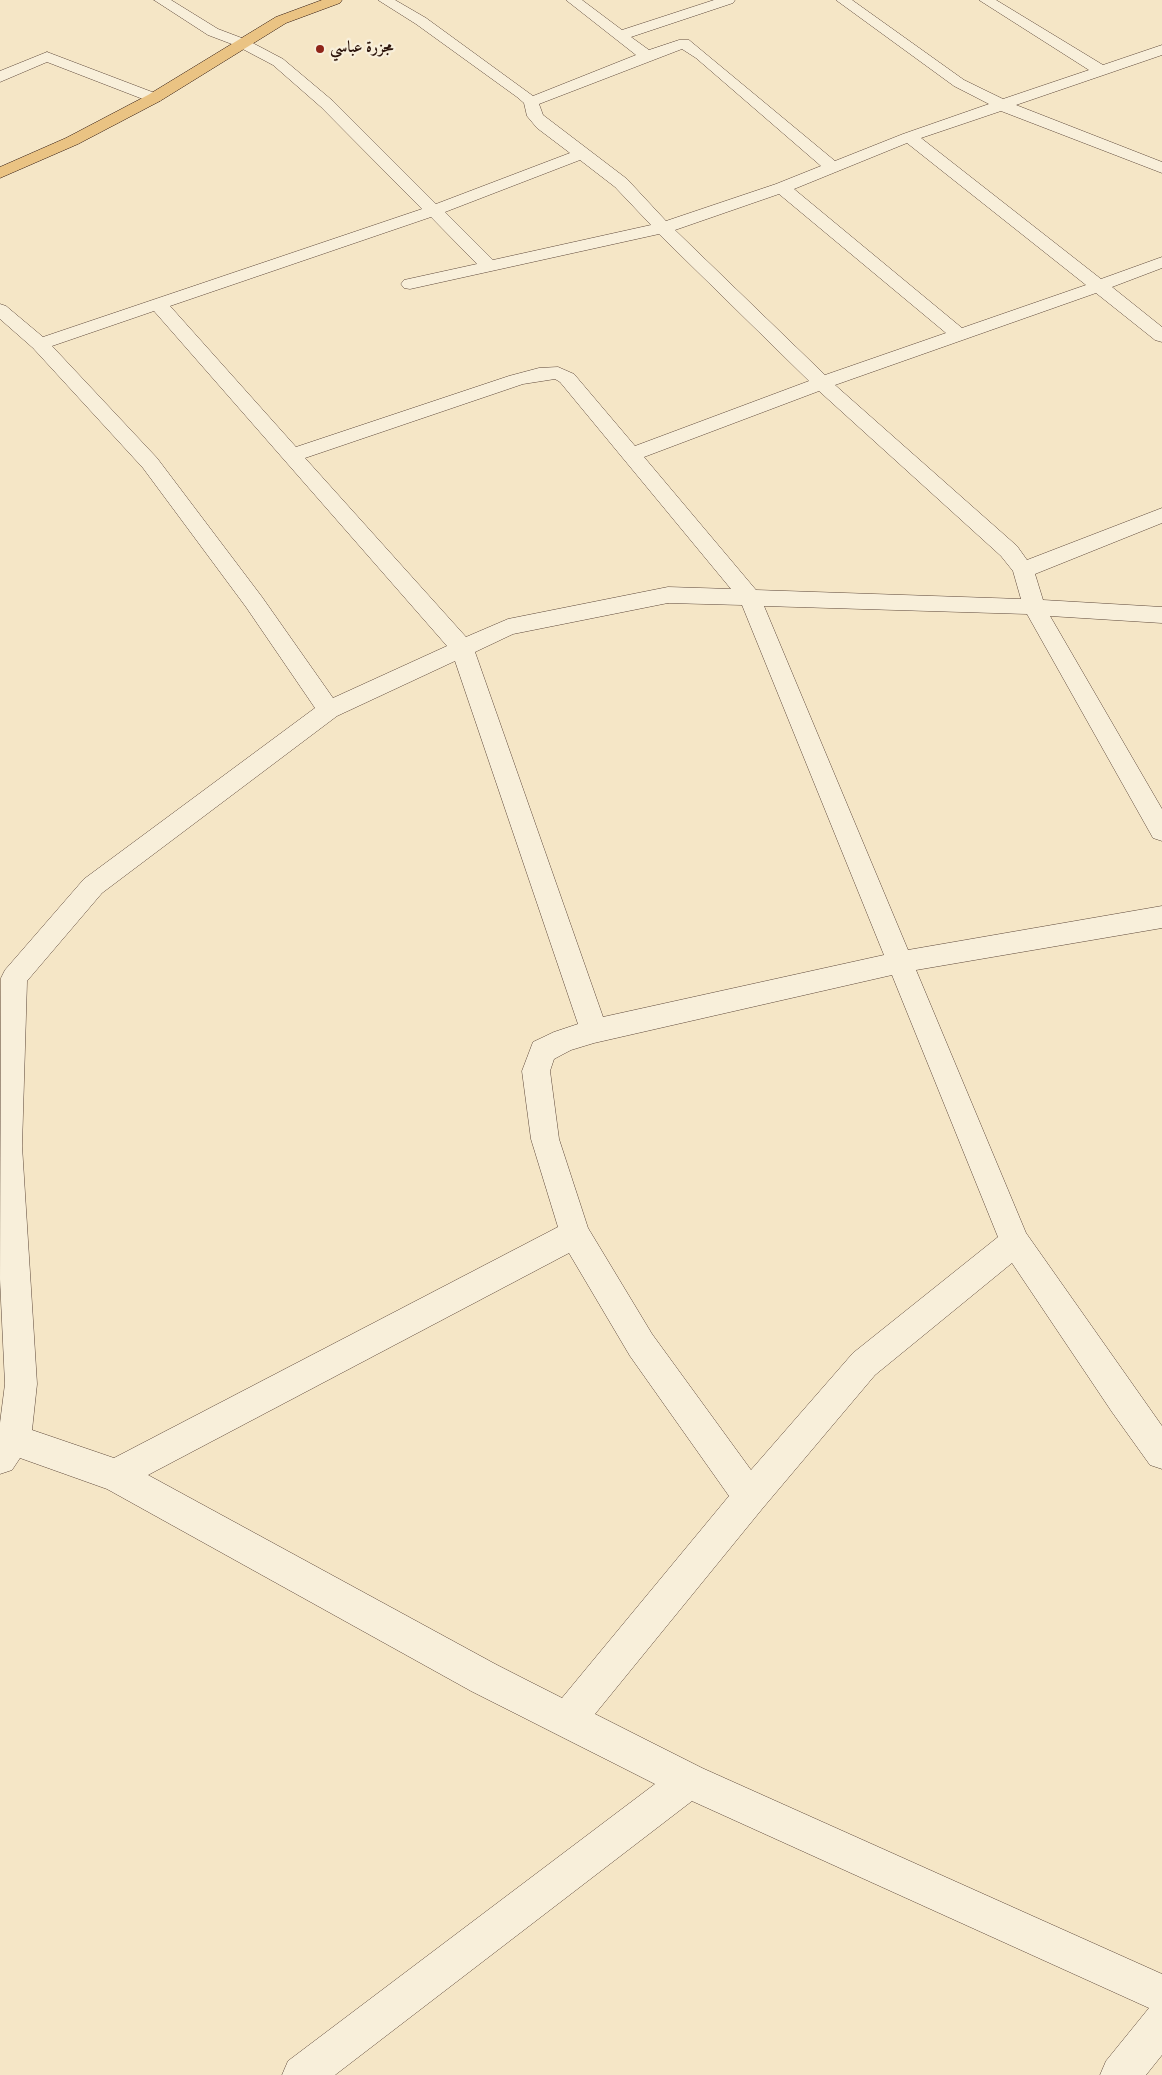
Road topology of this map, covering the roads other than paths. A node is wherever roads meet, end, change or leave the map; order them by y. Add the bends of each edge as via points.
1 (162, 0) edge
2 (335, 0) edge
3 (385, 0) edge
4 (573, 0) edge
5 (728, 0) edge
6 (843, 0) edge
7 (986, 0) edge
8 (622, 35) junction
9 (242, 43) junction
10 (1162, 50) edge
11 (647, 56) junction
12 (1102, 72) junction
13 (0, 76) edge
14 (154, 98) junction
15 (531, 102) junction
16 (1004, 106) junction
17 (909, 137) junction
18 (582, 154) junction
19 (833, 168) junction
20 (1162, 168) edge
21 (0, 173) edge
22 (782, 188) junction
23 (435, 210) junction
24 (663, 228) junction
25 (1162, 262) edge
26 (490, 267) junction
27 (410, 284) dead end
28 (1099, 286) junction
29 (158, 304) junction
30 (0, 310) edge
31 (959, 335) junction
32 (1162, 336) edge
33 (40, 344) junction
34 (822, 383) junction
35 (294, 455) junction
36 (631, 455) junction
37 (1162, 515) edge
38 (1023, 570) junction
39 (750, 598) junction
40 (1034, 607) junction
41 (1162, 615) edge
42 (462, 648) junction
43 (329, 710) junction
44 (1162, 831) edge
45 (1162, 916) edge
46 (900, 962) junction
47 (7, 971) edge
48 (594, 1031) junction
49 (576, 1234) junction
50 (1015, 1242) junction
51 (7, 1266) edge
52 (7, 1449) edge
53 (1162, 1453) edge
54 (115, 1475) junction
55 (750, 1497) junction
56 (567, 1720) junction
57 (689, 1781) junction
58 (1162, 1994) edge
59 (1162, 2023) edge
60 (302, 2075) edge
61 (1120, 2075) edge

1 - 9 street via 213,32
2 - 9 main road via 281,20
3 - 15 street via 421,22
4 - 8 street
5 - 8 street
6 - 16 street via 959,83
7 - 12 street
8 - 11 street
9 - 14 main road
9 - 23 street via 278,62 327,104
10 - 12 street
11 - 15 street
11 - 19 street via 684,43
12 - 16 street
13 - 14 street via 47,58
14 - 21 main road
15 - 18 street via 535,116
16 - 17 street
16 - 20 street
17 - 19 street
17 - 28 street
18 - 23 street
18 - 24 street via 621,183
19 - 22 street
22 - 24 street
22 - 31 street
23 - 26 street
23 - 29 street
24 - 26 street
24 - 34 street
25 - 28 street
26 - 27 street
28 - 31 street
28 - 32 street
29 - 33 street
29 - 35 street
30 - 33 street
31 - 34 street
33 - 43 street via 150,463 254,602
34 - 36 street
34 - 38 street via 1009,551
35 - 36 street via 516,380 558,373 567,378
35 - 42 street
36 - 39 street
37 - 38 street
38 - 40 street
39 - 40 street
39 - 42 street via 668,595 508,626
39 - 46 street
40 - 41 street
40 - 44 street
42 - 43 street
42 - 48 street
43 - 47 street via 94,886
45 - 46 street
46 - 48 street
46 - 50 street
47 - 51 street
48 - 49 street via 564,1040 543,1051 536,1071 545,1139
49 - 54 street
49 - 55 street via 641,1345
50 - 53 street via 1123,1402
50 - 55 street via 864,1364
51 - 52 street via 21,1384
52 - 54 street
54 - 56 street via 484,1678
55 - 56 street
56 - 57 street
57 - 58 street
57 - 60 street
59 - 61 street

